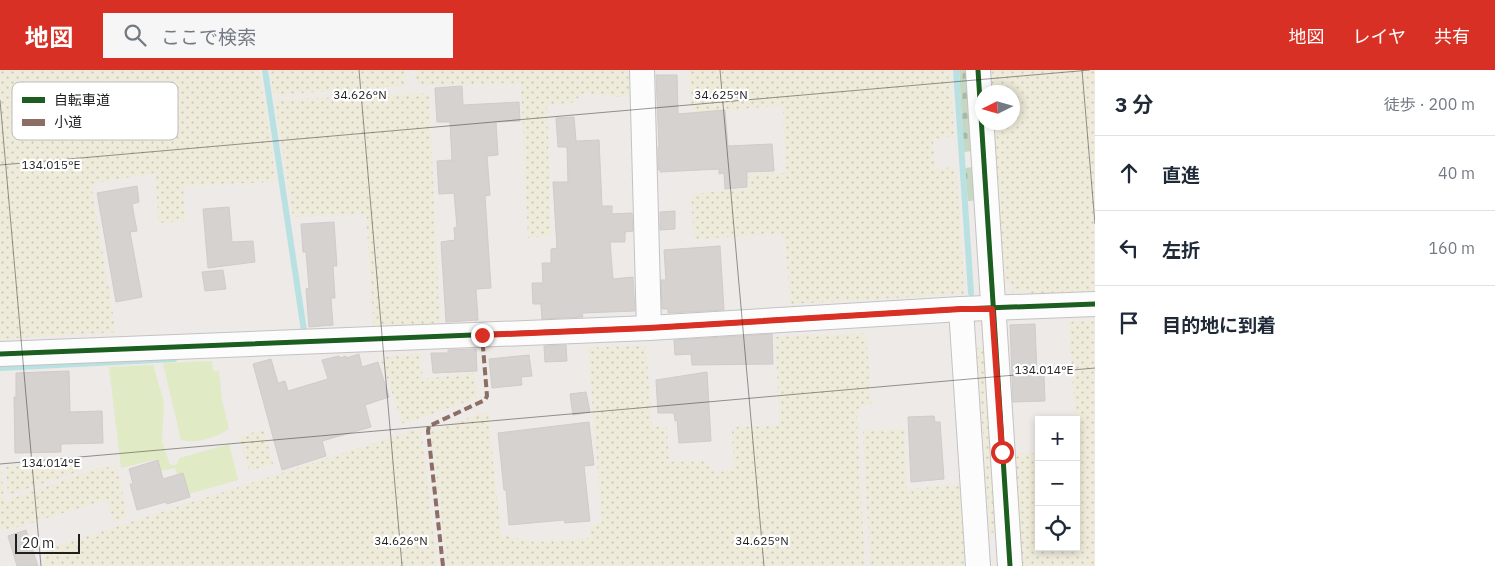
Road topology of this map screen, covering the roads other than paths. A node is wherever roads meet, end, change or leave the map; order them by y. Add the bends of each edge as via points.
1 (642, 70) edge
2 (978, 70) edge
3 (1095, 304) edge
4 (993, 315) junction
5 (961, 317) junction
6 (649, 328) junction
7 (0, 354) edge
8 (978, 566) edge
9 (1010, 566) edge

1 - 6 street
2 - 4 street
3 - 4 street
4 - 5 street
4 - 9 street
5 - 6 street
5 - 8 street
6 - 7 street

